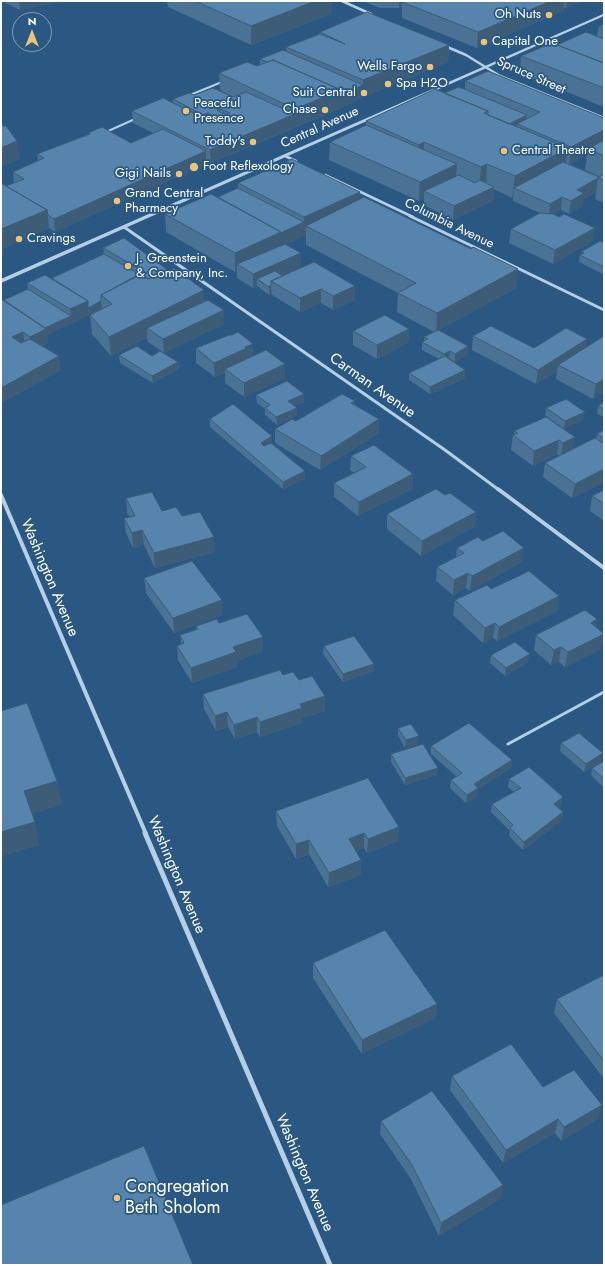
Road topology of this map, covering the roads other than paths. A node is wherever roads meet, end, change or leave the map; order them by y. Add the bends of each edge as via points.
1 (342, 1) edge
2 (372, 14) edge
3 (604, 15) edge
4 (440, 44) edge
5 (486, 67) junction
6 (226, 80) edge
7 (184, 98) edge
8 (142, 116) edge
9 (604, 118) edge
10 (106, 132) edge
11 (285, 156) junction
12 (299, 163) edge
13 (321, 173) edge
14 (124, 227) junction
15 (1, 281) edge
16 (604, 310) edge
17 (1, 495) edge
18 (604, 568) edge
19 (604, 692) edge
20 (508, 744) dead end
21 (330, 1265) edge

1 - 2 street
3 - 5 street, Central Avenue
4 - 5 street, Spruce Street
5 - 9 street, Spruce Street via 500,76
5 - 11 street, Central Avenue
6 - 7 lane
8 - 10 lane
11 - 12 street
11 - 14 street, Central Avenue
13 - 16 street, Columbia Avenue
14 - 15 street, Central Avenue
14 - 18 street, Carman Avenue via 445,450
17 - 21 street, Washington Avenue
19 - 20 lane

